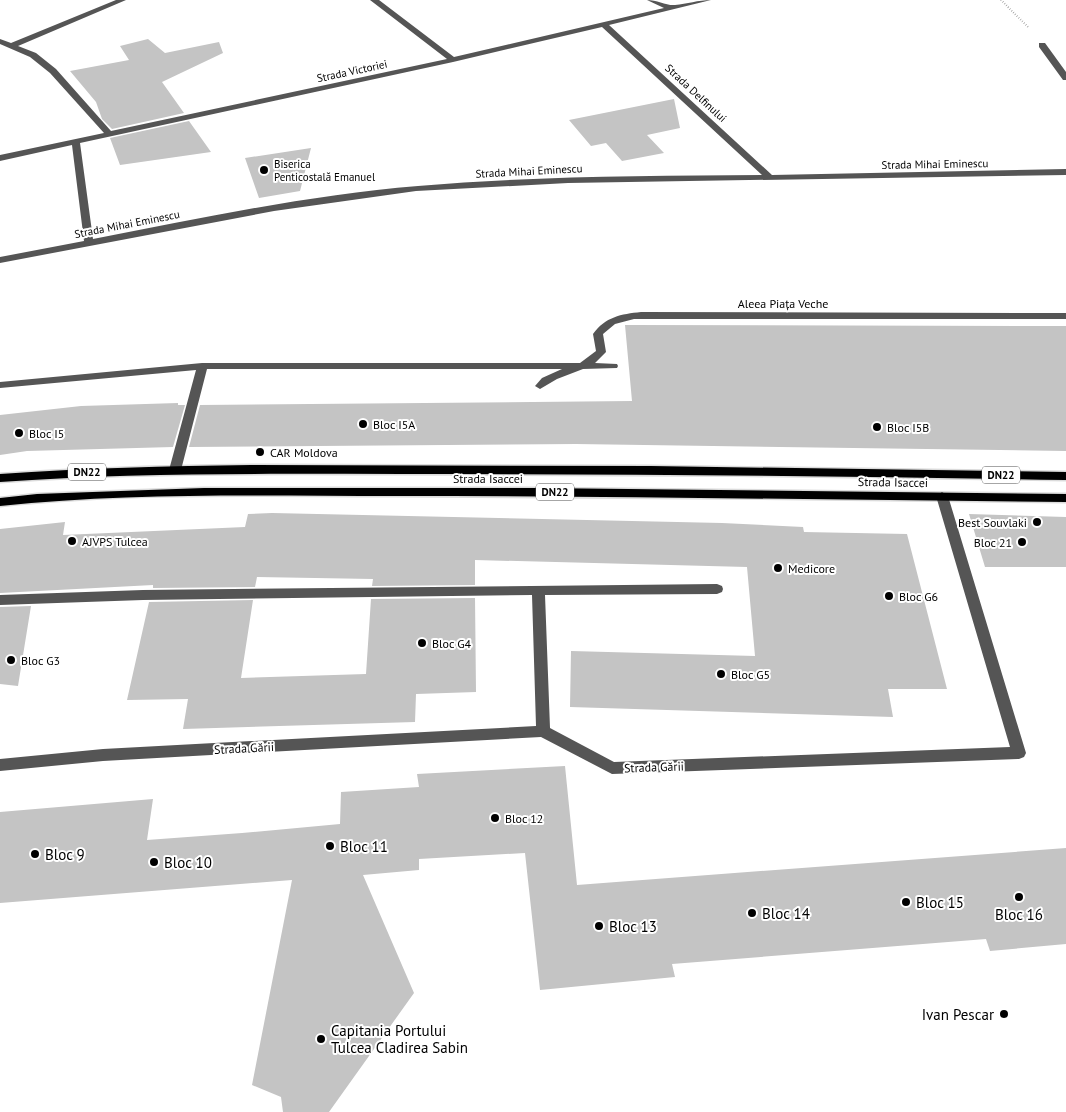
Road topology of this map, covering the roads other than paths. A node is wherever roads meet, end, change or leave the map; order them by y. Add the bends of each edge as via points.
1 (122, 0) edge
2 (374, 0) edge
3 (652, 0) edge
4 (707, 0) edge
5 (671, 8) junction
6 (605, 26) junction
7 (0, 40) edge
8 (13, 45) junction
9 (1042, 45) road end
10 (453, 60) junction
11 (1066, 78) edge
12 (110, 135) junction
13 (76, 142) junction
14 (0, 158) edge
15 (1066, 172) edge
16 (770, 178) junction
17 (89, 243) junction
18 (0, 260) edge
19 (1066, 316) edge
20 (202, 366) junction
21 (585, 366) junction
22 (613, 366) dead end
23 (0, 385) edge
24 (540, 386) dead end
25 (175, 470) junction
26 (1066, 476) edge
27 (0, 478) edge
28 (942, 496) junction
29 (1066, 498) edge
30 (0, 502) edge
31 (717, 589) dead end
32 (538, 590) junction
33 (0, 600) edge
34 (544, 731) junction
35 (0, 765) edge

1 - 8 street
2 - 10 street
3 - 5 street
4 - 5 street, Strada Victoriei
5 - 6 street, Strada Victoriei
6 - 10 street, Strada Victoriei
6 - 16 street, Strada Delfinului
7 - 8 street
8 - 12 street via 33,55 53,72
9 - 11 street
10 - 12 street, Strada Victoriei
12 - 13 street, Strada Victoriei
13 - 14 street, Strada Victoriei
13 - 17 street
15 - 16 street, Strada Mihai Eminescu
16 - 17 street, Strada Mihai Eminescu via 574,180 366,194
17 - 18 street, Strada Mihai Eminescu
19 - 21 street, Aleea Piața Veche via 641,315 605,324 598,334 600,352
20 - 21 street
20 - 23 street
20 - 25 street
21 - 22 street
21 - 24 street via 546,379
25 - 26 main road, Strada Isaccei / DN22 via 539,469
25 - 27 main road, Strada Isaccei / DN22
28 - 29 main road, Strada Isaccei / DN22
28 - 30 main road, Strada Isaccei / DN22 via 204,492
28 - 34 street, Strada Gării via 1019,754 612,768
31 - 32 street
32 - 33 street via 143,594
32 - 34 street
34 - 35 street, Strada Gării via 103,755

